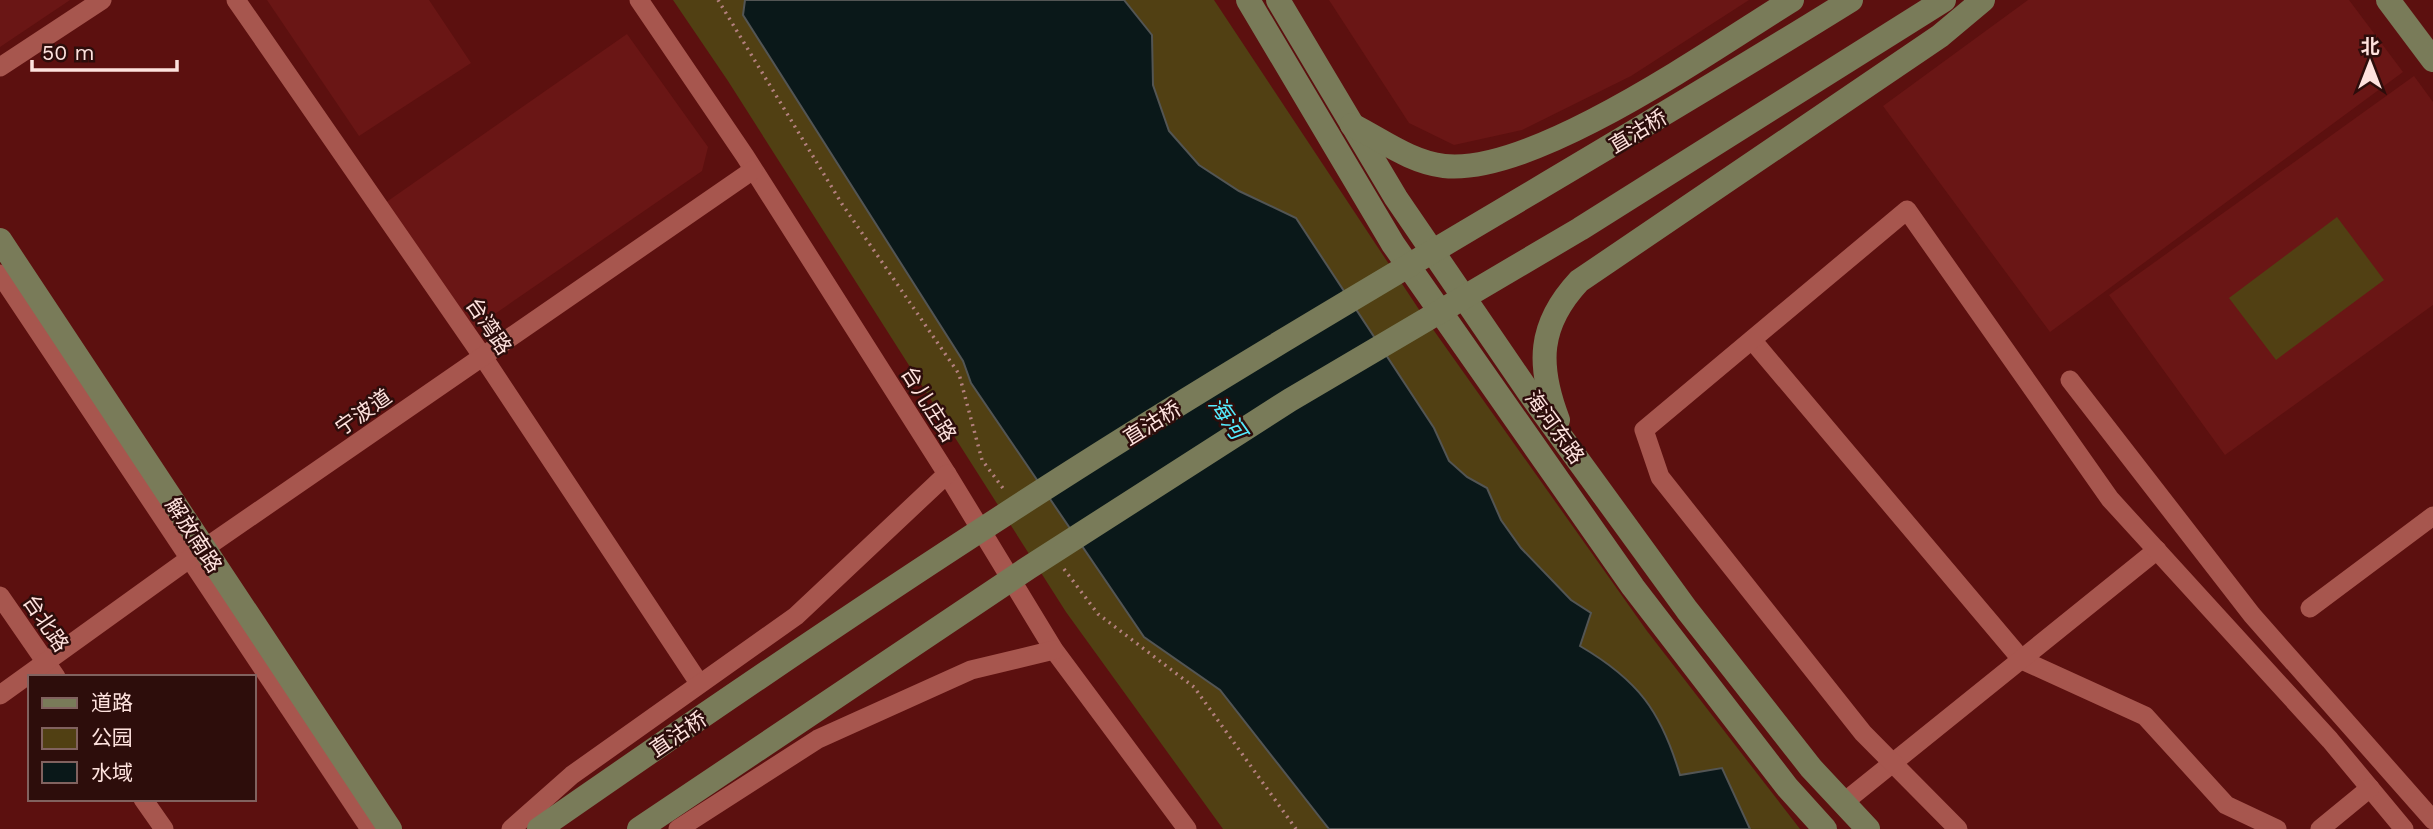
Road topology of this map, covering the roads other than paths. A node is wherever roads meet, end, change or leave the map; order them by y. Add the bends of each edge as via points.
1 (102, 0) edge
2 (236, 0) edge
3 (639, 0) edge
4 (1248, 0) edge
5 (1278, 0) edge
6 (1792, 0) edge
7 (1851, 0) edge
8 (1944, 0) edge
9 (1983, 0) edge
10 (2388, 0) edge
11 (2433, 60) edge
12 (0, 67) edge
13 (1352, 125) junction
14 (753, 170) junction
15 (0, 240) edge
16 (0, 274) edge
17 (1752, 340) junction
18 (482, 357) junction
19 (2070, 380) dead end
20 (1568, 446) junction
21 (947, 474) junction
22 (2433, 516) edge
23 (2157, 550) junction
24 (197, 555) junction
25 (0, 596) edge
26 (2311, 608) dead end
27 (1054, 650) junction
28 (2022, 660) junction
29 (51, 670) edge
30 (28, 681) edge
31 (699, 682) junction
32 (0, 695) edge
33 (1895, 765) junction
34 (2370, 788) junction
35 (144, 801) edge
36 (1843, 803) junction
37 (2433, 820) edge
38 (164, 829) edge
39 (370, 829) edge
40 (390, 829) edge
41 (511, 829) edge
42 (539, 829) edge
43 (639, 829) edge
44 (678, 829) edge
45 (1188, 829) edge
46 (1825, 829) edge
47 (1868, 829) edge
48 (1958, 829) edge
49 (2277, 829) edge
50 (2320, 829) edge
51 (2404, 829) edge

1 - 12 street
2 - 18 street, 台湾路
3 - 14 street, 台儿庄路
4 - 46 main road, 海河东路 via 1409,267 1633,587 1787,788
5 - 13 main road, 海河东路
6 - 13 main road via 1567,135 1495,161 1445,166 1407,155
7 - 42 main road, 直沽桥 via 998,518
8 - 43 main road via 1580,229 1290,400 1028,568
9 - 20 main road via 1940,36 1607,261 1566,295 1550,324 1544,348 1548,395
10 - 11 main road
13 - 20 main road, 海河东路 via 1396,198
14 - 18 street, 宁波道
14 - 21 street, 台儿庄路
15 - 24 main road, 解放南路
16 - 24 street, 解放南路
17 - 23 street via 1907,210 2110,499
17 - 28 street
17 - 33 street via 1644,430 1660,477 1863,733
18 - 24 street, 宁波道
18 - 31 street, 台湾路
19 - 37 street via 2252,615
20 - 36 main road, 海河东路 via 1687,610
21 - 27 street, 台儿庄路
21 - 31 street via 796,616
22 - 26 street
23 - 28 street
23 - 34 street
24 - 29 street, 宁波道
24 - 39 street, 解放南路
24 - 40 main road, 解放南路
25 - 29 street, 台北路
27 - 44 street via 971,670 818,739
27 - 45 street, 台儿庄路
28 - 33 street
28 - 49 street via 2145,716 2226,805
30 - 32 street, 宁波道
31 - 41 street via 572,775
33 - 36 street
33 - 48 street
34 - 50 street
34 - 51 street
35 - 38 street
36 - 47 main road, 海河东路

